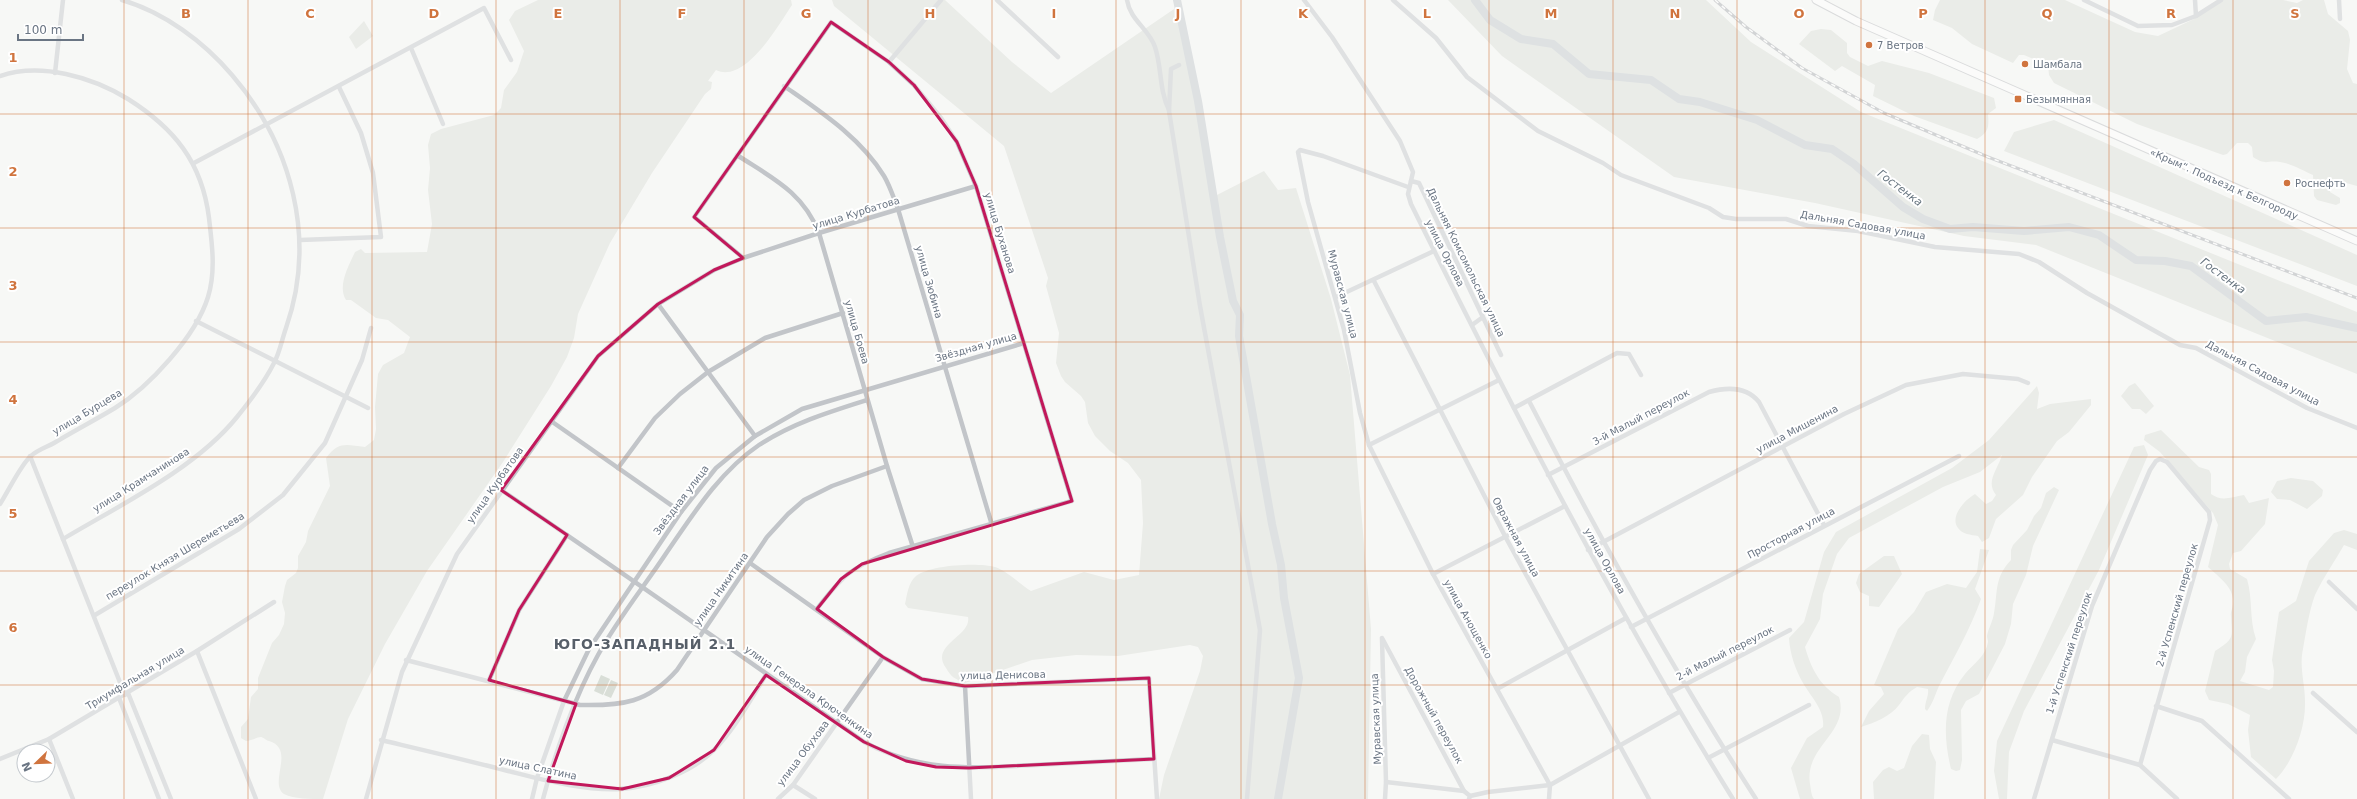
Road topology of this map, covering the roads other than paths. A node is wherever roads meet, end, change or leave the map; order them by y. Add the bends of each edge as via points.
1 (63, 0) edge
2 (122, 0) edge
3 (941, 0) edge
4 (997, 0) edge
5 (1127, 0) edge
6 (1304, 0) edge
7 (1393, 0) edge
8 (1816, 0) edge
9 (2084, 0) edge
10 (2096, 0) edge
11 (2195, 0) edge
12 (2222, 0) edge
13 (2339, 0) edge
14 (2096, 6) junction
15 (2196, 16) junction
16 (2340, 19) dead end
17 (411, 48) junction
18 (1058, 57) dead end
19 (511, 60) dead end
20 (889, 62) junction
21 (1178, 65) dead end
22 (55, 73) junction
23 (0, 76) edge
24 (784, 86) junction
25 (339, 87) junction
26 (1169, 111) junction
27 (443, 124) dead end
28 (268, 125) junction
29 (737, 155) junction
30 (194, 163) junction
31 (1411, 181) junction
32 (976, 186) junction
33 (1408, 187) junction
34 (898, 209) junction
35 (820, 233) junction
36 (300, 240) junction
37 (2357, 241) edge
38 (1434, 251) junction
39 (743, 258) junction
40 (1374, 281) junction
41 (1336, 297) junction
42 (658, 304) junction
43 (843, 313) junction
44 (1482, 317) junction
45 (196, 321) junction
46 (1472, 325) junction
47 (370, 328) dead end
48 (1024, 343) junction
49 (1501, 355) dead end
50 (275, 362) junction
51 (945, 366) junction
52 (708, 372) junction
53 (1641, 375) dead end
54 (1499, 380) junction
55 (2028, 383) dead end
56 (864, 390) junction
57 (346, 398) junction
58 (867, 400) junction
59 (1529, 400) junction
60 (368, 408) dead end
61 (1514, 408) junction
62 (1440, 409) junction
63 (551, 421) junction
64 (2357, 428) edge
65 (755, 436) junction
66 (1369, 445) junction
67 (1784, 446) junction
68 (30, 456) junction
69 (1959, 456) dead end
70 (2167, 462) joint
71 (887, 466) junction
72 (618, 468) junction
73 (1564, 468) junction
74 (1548, 476) junction
75 (501, 490) junction
76 (0, 504) edge
77 (1565, 506) junction
78 (681, 512) junction
79 (992, 525) junction
80 (1824, 525) junction
81 (567, 535) junction
82 (1506, 538) junction
83 (63, 540) junction
84 (1604, 540) junction
85 (913, 547) junction
86 (1588, 550) junction
87 (750, 563) junction
88 (1433, 574) junction
89 (633, 582) junction
90 (2328, 582) dead end
91 (642, 588) junction
92 (274, 602) dead end
93 (817, 609) junction
94 (2357, 609) edge
95 (94, 615) junction
96 (1626, 618) junction
97 (1646, 620) junction
98 (1631, 627) junction
99 (704, 629) junction
100 (1790, 630) dead end
101 (1382, 638) joint
102 (197, 651) junction
103 (1568, 651) junction
104 (883, 657) junction
105 (406, 660) junction
106 (766, 675) junction
107 (489, 680) junction
108 (1684, 684) junction
109 (965, 686) junction
110 (1497, 689) junction
111 (1669, 693) junction
112 (2313, 693) dead end
113 (127, 694) junction
114 (119, 698) junction
115 (564, 701) junction
116 (576, 704) junction
117 (1809, 705) dead end
118 (2156, 706) junction
119 (1679, 712) junction
120 (837, 724) junction
121 (2357, 732) edge
122 (49, 739) junction
123 (381, 740) junction
124 (2052, 740) junction
125 (1621, 746) junction
126 (1724, 749) junction
127 (1708, 758) junction
128 (0, 759) edge
129 (1154, 759) junction
130 (2140, 765) junction
131 (969, 768) junction
132 (537, 778) junction
133 (548, 781) junction
134 (1386, 782) junction
135 (1550, 784) junction
136 (793, 785) junction
137 (1464, 790) junction
138 (1470, 797) edge
139 (73, 799) edge
140 (159, 799) edge
141 (171, 799) edge
142 (256, 799) edge
143 (366, 799) edge
144 (532, 799) edge
145 (544, 799) edge
146 (778, 799) edge
147 (815, 799) edge
148 (971, 799) edge
149 (1157, 799) edge
150 (1247, 799) edge
151 (1385, 799) edge
152 (1549, 799) edge
153 (1649, 799) edge
154 (1733, 799) edge
155 (1756, 799) edge
156 (2034, 799) edge
157 (2177, 799) edge
158 (2289, 799) edge

1 - 22 street
2 - 28 street, улица Крамчанинова via 139,5 179,27 216,57 250,96
3 - 20 street
4 - 18 street
5 - 26 street via 1133,16 1154,46 1160,82
6 - 31 street via 1332,37 1400,141 1413,172
7 - 64 street, Дальняя Садовая улица via 1436,38 1467,77 1538,131 1603,163 1621,175 1709,208 1723,217 1786,219 1808,226 1858,231 1935,247 2019,254 2039,262 2087,293 2180,346 2196,348 2307,408
8 - 37 main road, «Крым“. Подъезд к Белгороду via 1903,42
9 - 14 street
10 - 14 street
11 - 15 street
12 - 15 street
13 - 16 street
14 - 15 street via 2138,26 2172,25
17 - 19 street via 484,8
17 - 25 street
17 - 27 street
20 - 24 street, улица Буханова via 831,22
20 - 32 street, улица Буханова via 941,118 957,142
21 - 26 street via 1171,69
22 - 23 street, улица Бурцева via 28,72
22 - 30 street, улица Бурцева via 85,79 112,89 149,112 172,133
24 - 29 street
24 - 34 street, улица Зюбина via 832,120 863,147 884,176
25 - 28 street
25 - 36 street via 361,133 373,173 381,237
26 - 150 street via 1200,306 1260,630
28 - 30 street
28 - 36 street, улица Крамчанинова via 284,160 293,190
29 - 35 street, улица Боева via 796,195 813,216
29 - 39 street via 694,217
30 - 45 street, улица Бурцева via 208,210 214,257 208,297
31 - 33 street
31 - 44 street, Дальняя Комсомольская улица via 1419,184
32 - 34 street, улица Курбатова
32 - 48 street, улица Буханова
33 - 38 street, улица Орлова via 1411,204
33 - 41 street, Муравская улица via 1300,150 1298,155 1308,202
34 - 35 street, улица Курбатова
34 - 51 street, улица Зюбина
35 - 39 street, улица Курбатова
35 - 43 street, улица Боева
36 - 50 street, улица Крамчанинова via 294,304
38 - 40 street
38 - 46 street, улица Орлова
39 - 42 street, улица Курбатова via 714,270
40 - 41 street
40 - 62 street, Овражная улица
41 - 66 street, Муравская улица
42 - 52 street
42 - 63 street, улица Курбатова via 598,356
43 - 52 street via 765,338
43 - 56 street, улица Боева
44 - 46 street
44 - 49 street, Дальняя Комсомольская улица
45 - 50 street
45 - 68 street, улица Бурцева via 183,342 153,378 117,407
46 - 54 street, улица Орлова
47 - 57 street, переулок Князя Шереметьева via 362,360
48 - 51 street, Звёздная улица
48 - 79 street, улица Буханова via 1072,501
50 - 57 street
50 - 83 street, улица Крамчанинова via 237,417 190,462
51 - 56 street, Звёздная улица
51 - 79 street, улица Зюбина
52 - 65 street
52 - 72 street via 655,418
53 - 59 street via 1632,357 1621,352
54 - 61 street, улица Орлова
54 - 62 street
55 - 67 street, улица Мишенина via 2018,379 1974,374 1920,381 1864,404
56 - 58 street, улица Боева
56 - 65 street, Звёздная улица via 802,409
57 - 60 street
57 - 95 street, переулок Князя Шереметьева via 324,443 283,495 239,529
58 - 71 street, улица Боева
58 - 91 street, Звёздная улица via 806,419 756,448 724,476 690,518
59 - 61 street
59 - 73 street, улица Орлова
61 - 74 street, улица Орлова
62 - 66 street
62 - 82 street, Овражная улица
63 - 72 street
63 - 75 street, улица Курбатова
65 - 78 street, Звёздная улица via 716,468
66 - 88 street, улица Анощенко
67 - 73 street, 3-й Малый переулок via 1759,402 1747,391 1722,390 1709,392
67 - 80 street
67 - 84 street, улица Мишенина
68 - 76 street, улица Бурцева
68 - 83 street
69 - 80 street, Просторная улица
70 - 118 street, 2-й Успенский переулок via 2208,512 2210,520
70 - 124 street, 1-й Успенский переулок via 2160,459 2150,470 2092,606
71 - 85 street, улица Боева
71 - 87 street, улица Никитина via 832,486 804,500 767,538
72 - 78 street
73 - 74 street, 3-й Малый переулок
73 - 84 street, улица Орлова
74 - 77 street, улица Орлова
75 - 81 street, улица Генерала Крюченкина
75 - 105 street, улица Курбатова via 457,554
77 - 82 street
77 - 86 street, улица Орлова
78 - 89 street, Звёздная улица
79 - 85 street
80 - 97 street, Просторная улица
81 - 89 street, улица Генерала Крюченкина
81 - 107 street via 520,610
82 - 88 street
82 - 103 street, Овражная улица
83 - 95 street
84 - 86 street, улица Мишенина
84 - 97 street, улица Орлова
85 - 93 street via 862,564 841,579
86 - 96 street, улица Орлова
87 - 93 street, улица Денисова
87 - 99 street, улица Никитина
88 - 110 street, улица Анощенко
89 - 91 street, улица Генерала Крюченкина
89 - 115 street, Звёздная улица via 589,649
90 - 94 street
91 - 99 street, улица Генерала Крюченкина
91 - 116 street, Звёздная улица via 598,654
92 - 102 street, Триумфальная улица
93 - 104 street, улица Денисова
95 - 113 street
96 - 98 street, улица Орлова
96 - 103 street
97 - 98 street, Просторная улица
97 - 108 street, улица Орлова
98 - 111 street, улица Орлова
99 - 106 street, улица Генерала Крюченкина
99 - 116 street, улица Никитина via 676,670 658,689 647,696 602,705
100 - 108 street, 2-й Малый переулок
101 - 134 street, Муравская улица
101 - 137 street, Дорожный переулок
102 - 113 street, Триумфальная улица
102 - 142 street
103 - 110 street
103 - 125 street, Овражная улица
104 - 109 street, улица Денисова via 922,679
104 - 120 street, улица Обухова
105 - 107 street, улица Никитина
105 - 123 street, улица Курбатова
106 - 120 street, улица Генерала Крюченкина
106 - 133 street, улица Слатина via 714,750 694,765 669,778 622,789 601,789
107 - 115 street, улица Никитина
108 - 111 street, 2-й Малый переулок
108 - 126 street, улица Орлова
109 - 129 street, улица Денисова via 1148,678
109 - 131 street
110 - 135 street, улица Анощенко
111 - 119 street, улица Орлова
112 - 121 street
113 - 114 street, Триумфальная улица
113 - 141 street
114 - 122 street, Триумфальная улица
114 - 140 street
115 - 116 street, улица Никитина
115 - 132 street, Звёздная улица
116 - 133 street, Звёздная улица
117 - 126 street
118 - 130 street, 2-й Успенский переулок
118 - 158 street via 2202,722
119 - 125 street
119 - 127 street, улица Орлова
120 - 131 street, улица Генерала Крюченкина via 870,746 906,761 936,767
120 - 136 street, улица Обухова
122 - 128 street, Триумфальная улица
122 - 139 street
123 - 132 street, улица Слатина
123 - 143 street, улица Курбатова
124 - 130 street
124 - 156 street, 1-й Успенский переулок
125 - 135 street
125 - 153 street, Овражная улица
126 - 127 street
126 - 155 street, улица Орлова
127 - 154 street, улица Орлова
129 - 131 street, улица Генерала Крюченкина
129 - 149 street
130 - 157 street
131 - 148 street
132 - 133 street, улица Слатина
132 - 144 street, Звёздная улица
133 - 145 street, Звёздная улица
134 - 137 street
134 - 151 street, Муравская улица
135 - 138 street via 1488,792
135 - 152 street
136 - 146 street, улица Обухова
136 - 147 street
137 - 138 street, Дорожный переулок

